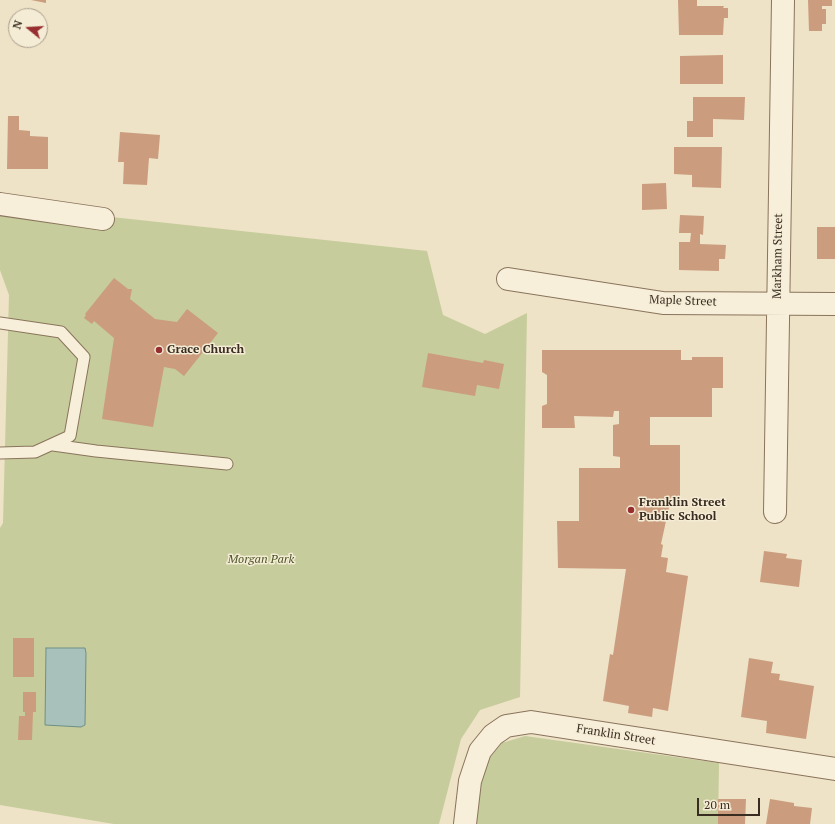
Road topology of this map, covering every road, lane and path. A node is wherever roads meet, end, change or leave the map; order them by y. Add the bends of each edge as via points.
1 (783, 0) edge
2 (0, 204) edge
3 (103, 219) dead end
4 (508, 279) dead end
5 (778, 302) junction
6 (835, 304) edge
7 (0, 323) edge
8 (53, 445) junction
9 (0, 453) edge
10 (227, 464) dead end
11 (775, 512) dead end
12 (835, 768) edge
13 (465, 824) edge

1 - 5 street, Markham Street
2 - 3 street
4 - 5 street, Maple Street via 663,303
5 - 6 street, Maple Street
5 - 11 street, Markham Street
7 - 8 lane via 60,332 84,357 70,436
8 - 9 lane via 35,452
8 - 10 lane
12 - 13 street, Franklin Street via 531,722 506,726 493,735 480,751 470,781

